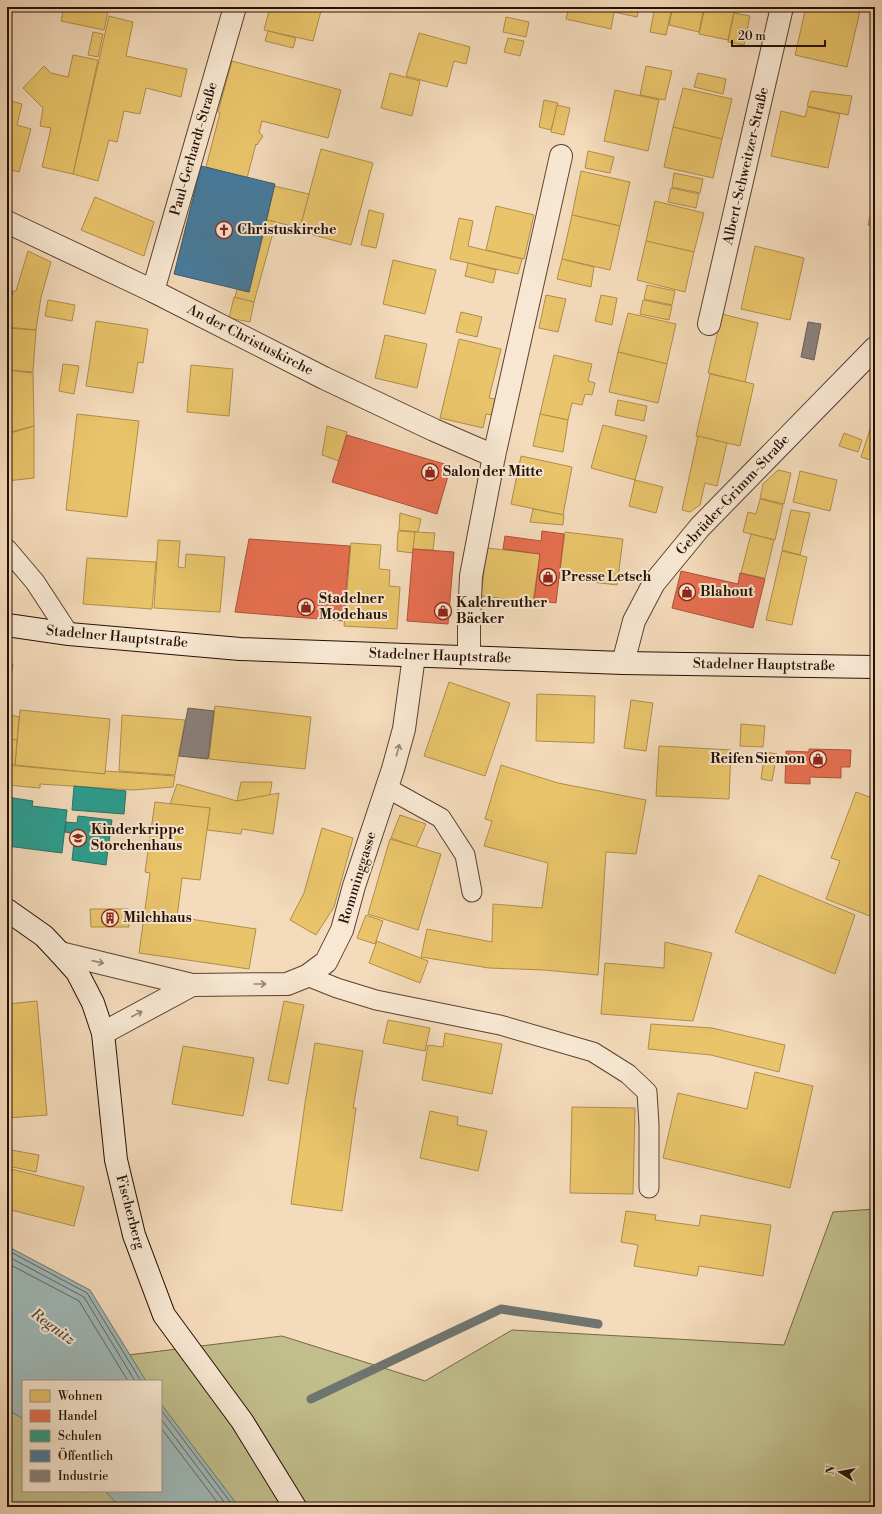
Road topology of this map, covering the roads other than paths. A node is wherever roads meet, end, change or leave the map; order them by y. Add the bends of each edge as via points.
1 (235, 7) edge
2 (782, 7) edge
3 (561, 156) dead end
4 (7, 222) edge
5 (152, 291) junction
6 (710, 324) dead end
7 (875, 348) edge
8 (494, 456) junction
9 (7, 549) edge
10 (7, 625) edge
11 (69, 634) junction
12 (414, 656) junction
13 (469, 657) junction
14 (623, 663) junction
15 (875, 667) edge
16 (387, 788) junction
17 (472, 892) dead end
18 (7, 910) edge
19 (60, 953) junction
20 (307, 976) junction
21 (192, 984) junction
22 (103, 1033) junction
23 (649, 1188) dead end
24 (296, 1507) edge

1 - 5 street, Paul-Gerhardt-Straße
2 - 6 street, Albert-Schweitzer-Straße
3 - 8 street
4 - 5 street, An der Christuskirche
5 - 8 street, An der Christuskirche via 324,378
7 - 14 street, Gebrüder-Grimm-Straße via 700,527 654,583 634,621
8 - 13 street via 471,576
9 - 11 lane via 35,582
10 - 11 street, Stadelner Hauptstraße
11 - 12 street, Stadelner Hauptstraße via 240,649
12 - 13 street, Stadelner Hauptstraße
16 -> 12 street, Romminggasse via 404,729
13 - 14 street, Stadelner Hauptstraße
14 - 15 street, Stadelner Hauptstraße
16 - 17 lane via 441,818 465,855
16 - 20 street, Romminggasse via 342,930 326,962
18 - 19 street, Fischerberg via 44,936
19 -> 21 street, Romminggasse
19 - 22 street, Fischerberg via 77,972 93,1003
21 -> 20 street, Romminggasse via 287,984
20 - 23 lane via 376,1000 500,1025 593,1052 628,1074 647,1092
22 -> 21 street, Romminggasse
22 - 24 street, Fischerberg via 116,1160 134,1235 164,1315 242,1421

